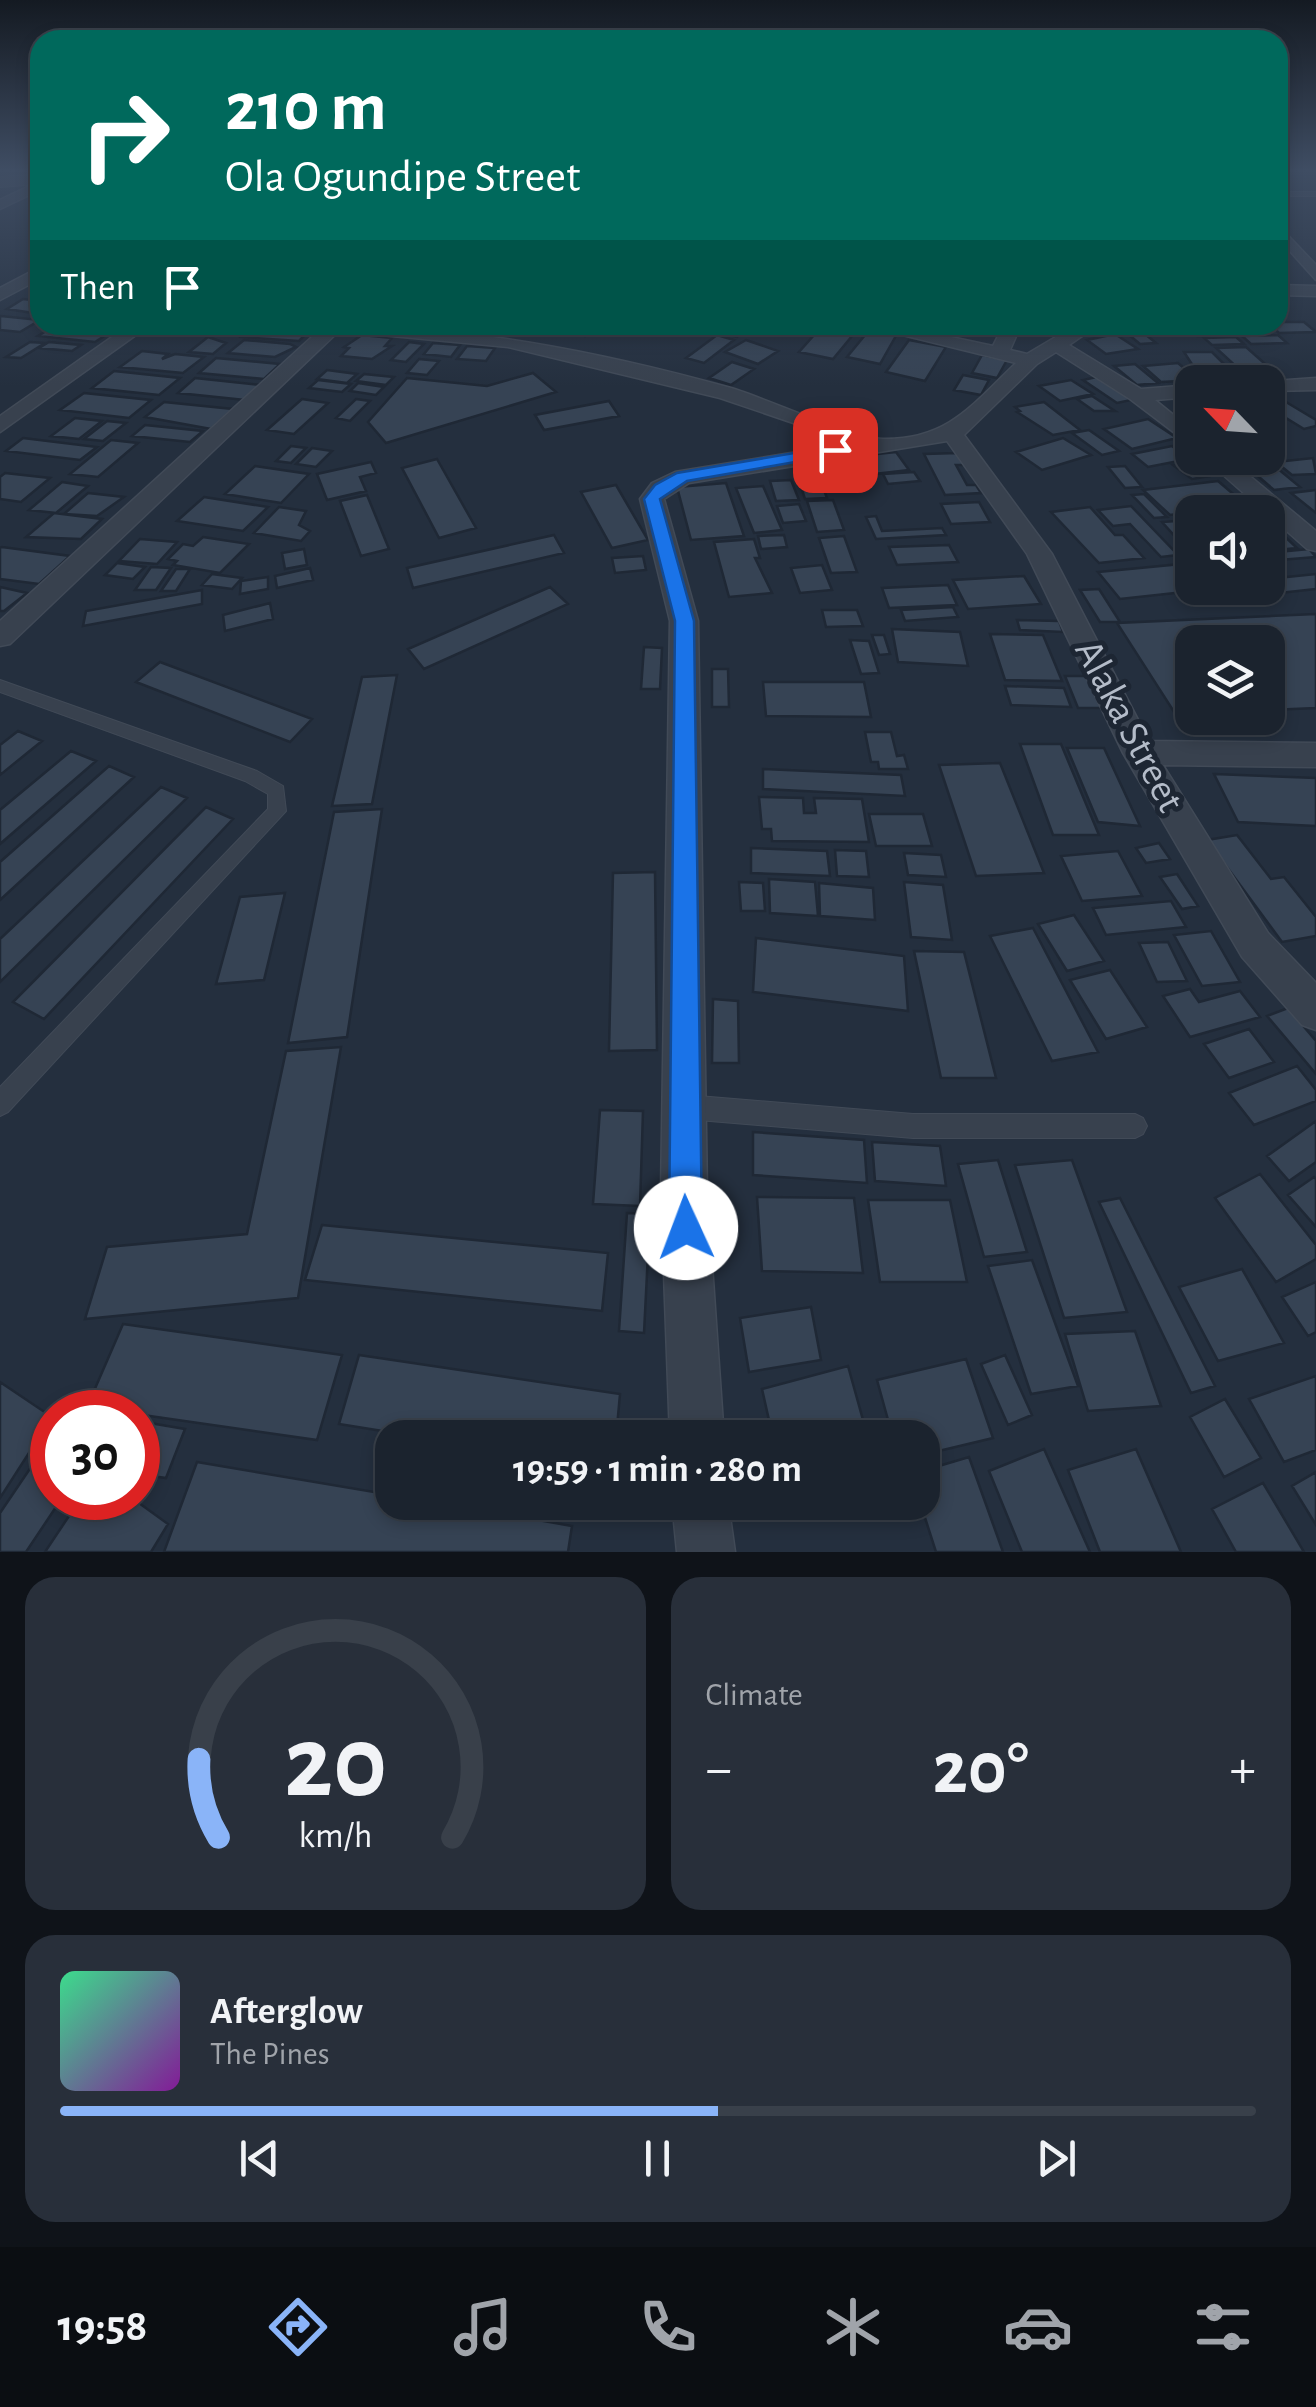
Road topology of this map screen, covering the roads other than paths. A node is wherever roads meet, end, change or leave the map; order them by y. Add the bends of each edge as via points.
1 (1288, 242) edge
2 (1316, 275) edge
3 (30, 278) edge
4 (1288, 290) edge
5 (1316, 290) edge
6 (0, 296) edge
7 (127, 335) edge
8 (324, 335) edge
9 (460, 335) edge
10 (917, 335) edge
11 (1008, 335) edge
12 (1073, 335) edge
13 (1057, 345) junction
14 (999, 353) junction
15 (1030, 360) junction
16 (1316, 384) edge
17 (1285, 385) edge
18 (1175, 392) edge
19 (1137, 395) junction
20 (0, 426) edge
21 (1175, 426) edge
22 (953, 434) junction
23 (874, 444) junction
24 (1235, 475) edge
25 (1316, 544) edge
26 (0, 637) edge
27 (0, 686) edge
28 (1139, 753) junction
29 (1316, 755) edge
30 (1316, 1011) edge
31 (0, 1104) edge
32 (685, 1106) junction
33 (1135, 1126) dead end
34 (696, 1420) edge
35 (702, 1520) edge
36 (706, 1552) edge

1 - 2 street
3 - 6 street
4 - 5 street
7 - 20 street
8 - 26 street
9 - 23 street via 726,393
10 - 14 street
11 - 14 street
12 - 13 street
13 - 15 street
13 - 19 street
14 - 15 street
15 - 22 street
16 - 17 street
18 - 19 street
19 - 21 street
22 - 23 street
22 - 28 street, Alaka Street via 1039,554
23 - 32 street via 683,477 652,499 684,621
24 - 25 street
27 - 31 lane via 250,776 276,791 278,812
28 - 29 street
28 - 30 street, Alaka Street via 1255,946
32 - 33 lane via 913,1126
32 - 34 street
35 - 36 street

